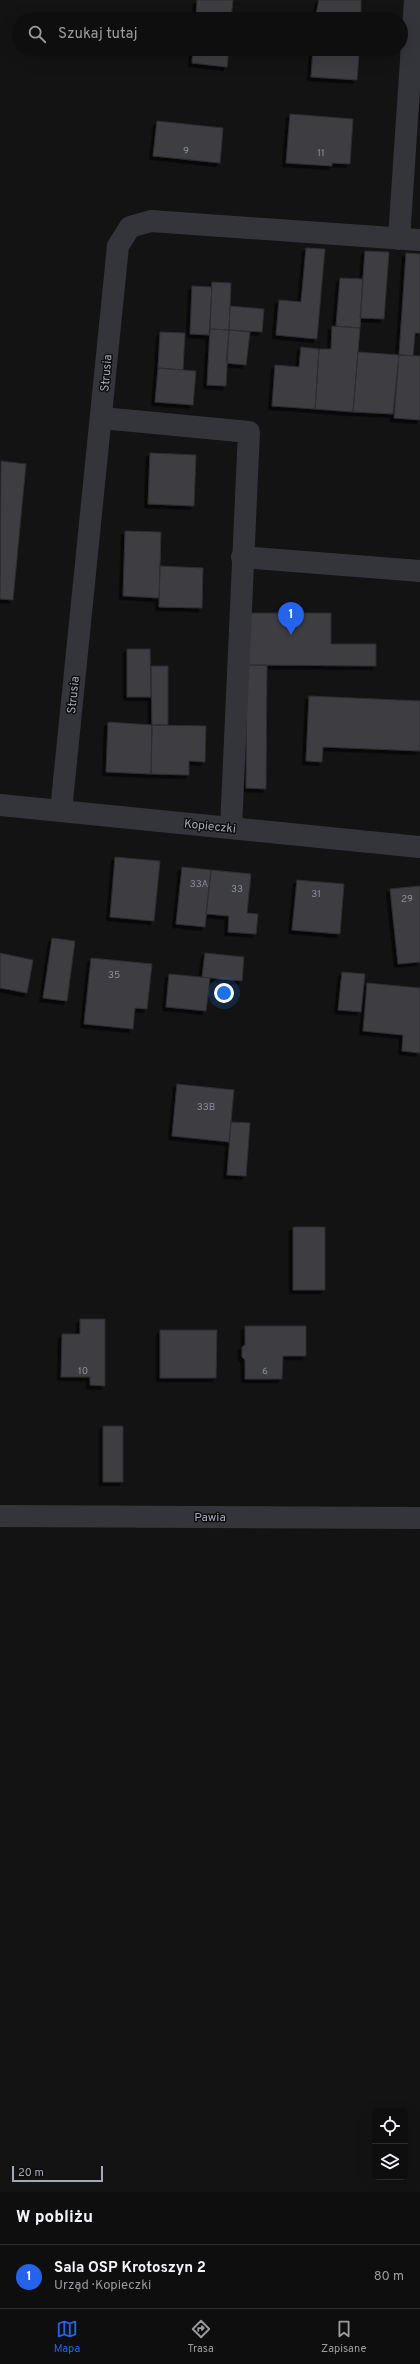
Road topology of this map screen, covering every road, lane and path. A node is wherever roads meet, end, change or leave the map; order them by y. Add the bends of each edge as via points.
1 (415, 0) edge
2 (410, 240) edge
3 (102, 418) junction
4 (242, 557) junction
5 (420, 571) edge
6 (0, 805) edge
7 (61, 811) junction
8 (231, 828) junction
9 (420, 847) edge
10 (0, 1516) edge
11 (420, 1518) edge

1 - 2 street
2 - 3 street, Strusia via 151,221 130,227 118,246
3 - 4 street via 249,432
3 - 7 street, Strusia
4 - 5 street
4 - 8 street
6 - 7 street, Kopieczki
7 - 8 street, Kopieczki
8 - 9 street, Kopieczki
10 - 11 street, Pawia

